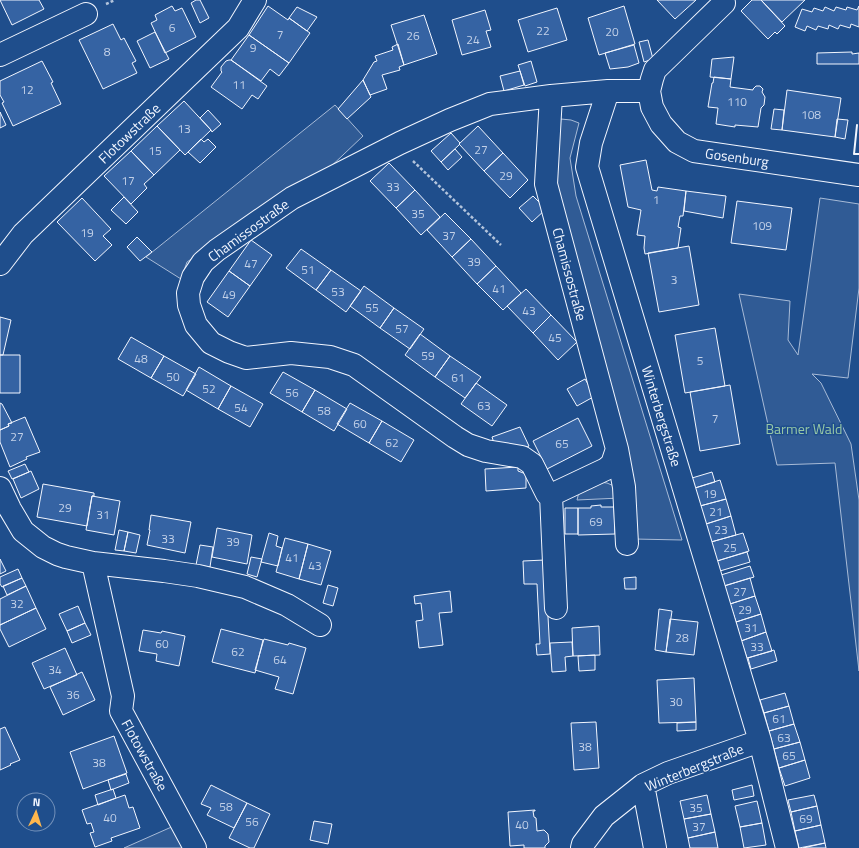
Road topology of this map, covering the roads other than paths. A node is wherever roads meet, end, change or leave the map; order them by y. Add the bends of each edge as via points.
1 (256, 0) edge
2 (724, 3) dead end
3 (86, 14) dead end
4 (0, 54) edge
5 (608, 91) junction
6 (649, 91) junction
7 (551, 96) junction
8 (859, 175) edge
9 (0, 264) edge
10 (617, 449) junction
11 (0, 488) edge
12 (551, 495) junction
13 (627, 544) dead end
14 (93, 564) junction
15 (556, 608) dead end
16 (320, 625) dead end
17 (760, 741) junction
18 (642, 785) junction
19 (196, 848) edge
20 (582, 848) edge
21 (655, 848) edge
22 (787, 848) edge

1 - 9 street, Flotowstraße via 238,28 23,234
2 - 6 street via 655,70
3 - 4 street
5 - 6 street, Chamissostraße
5 - 7 street, Chamissostraße
5 - 17 street, Winterbergstraße via 591,143 587,167
6 - 8 street, Gosenburg via 652,107 661,124 677,142 694,150
7 - 10 street, Chamissostraße via 546,184
7 - 12 street, Chamissostraße via 490,104 400,143 292,198 203,262 193,277 188,292 196,325 211,342 246,358 291,353 330,357 354,365 468,445 522,457 532,464 547,494
10 - 12 street via 612,464 606,469
10 - 13 street, Chamissostraße via 624,487
11 - 14 street via 23,531 43,547 57,554
12 - 15 street
14 - 16 street via 198,576 245,587 287,605
14 - 19 street, Flotowstraße via 123,696 121,711
17 - 18 street, Winterbergstraße
17 - 22 street, Winterbergstraße
18 - 20 street, Winterbergstraße via 604,816
18 - 21 street

